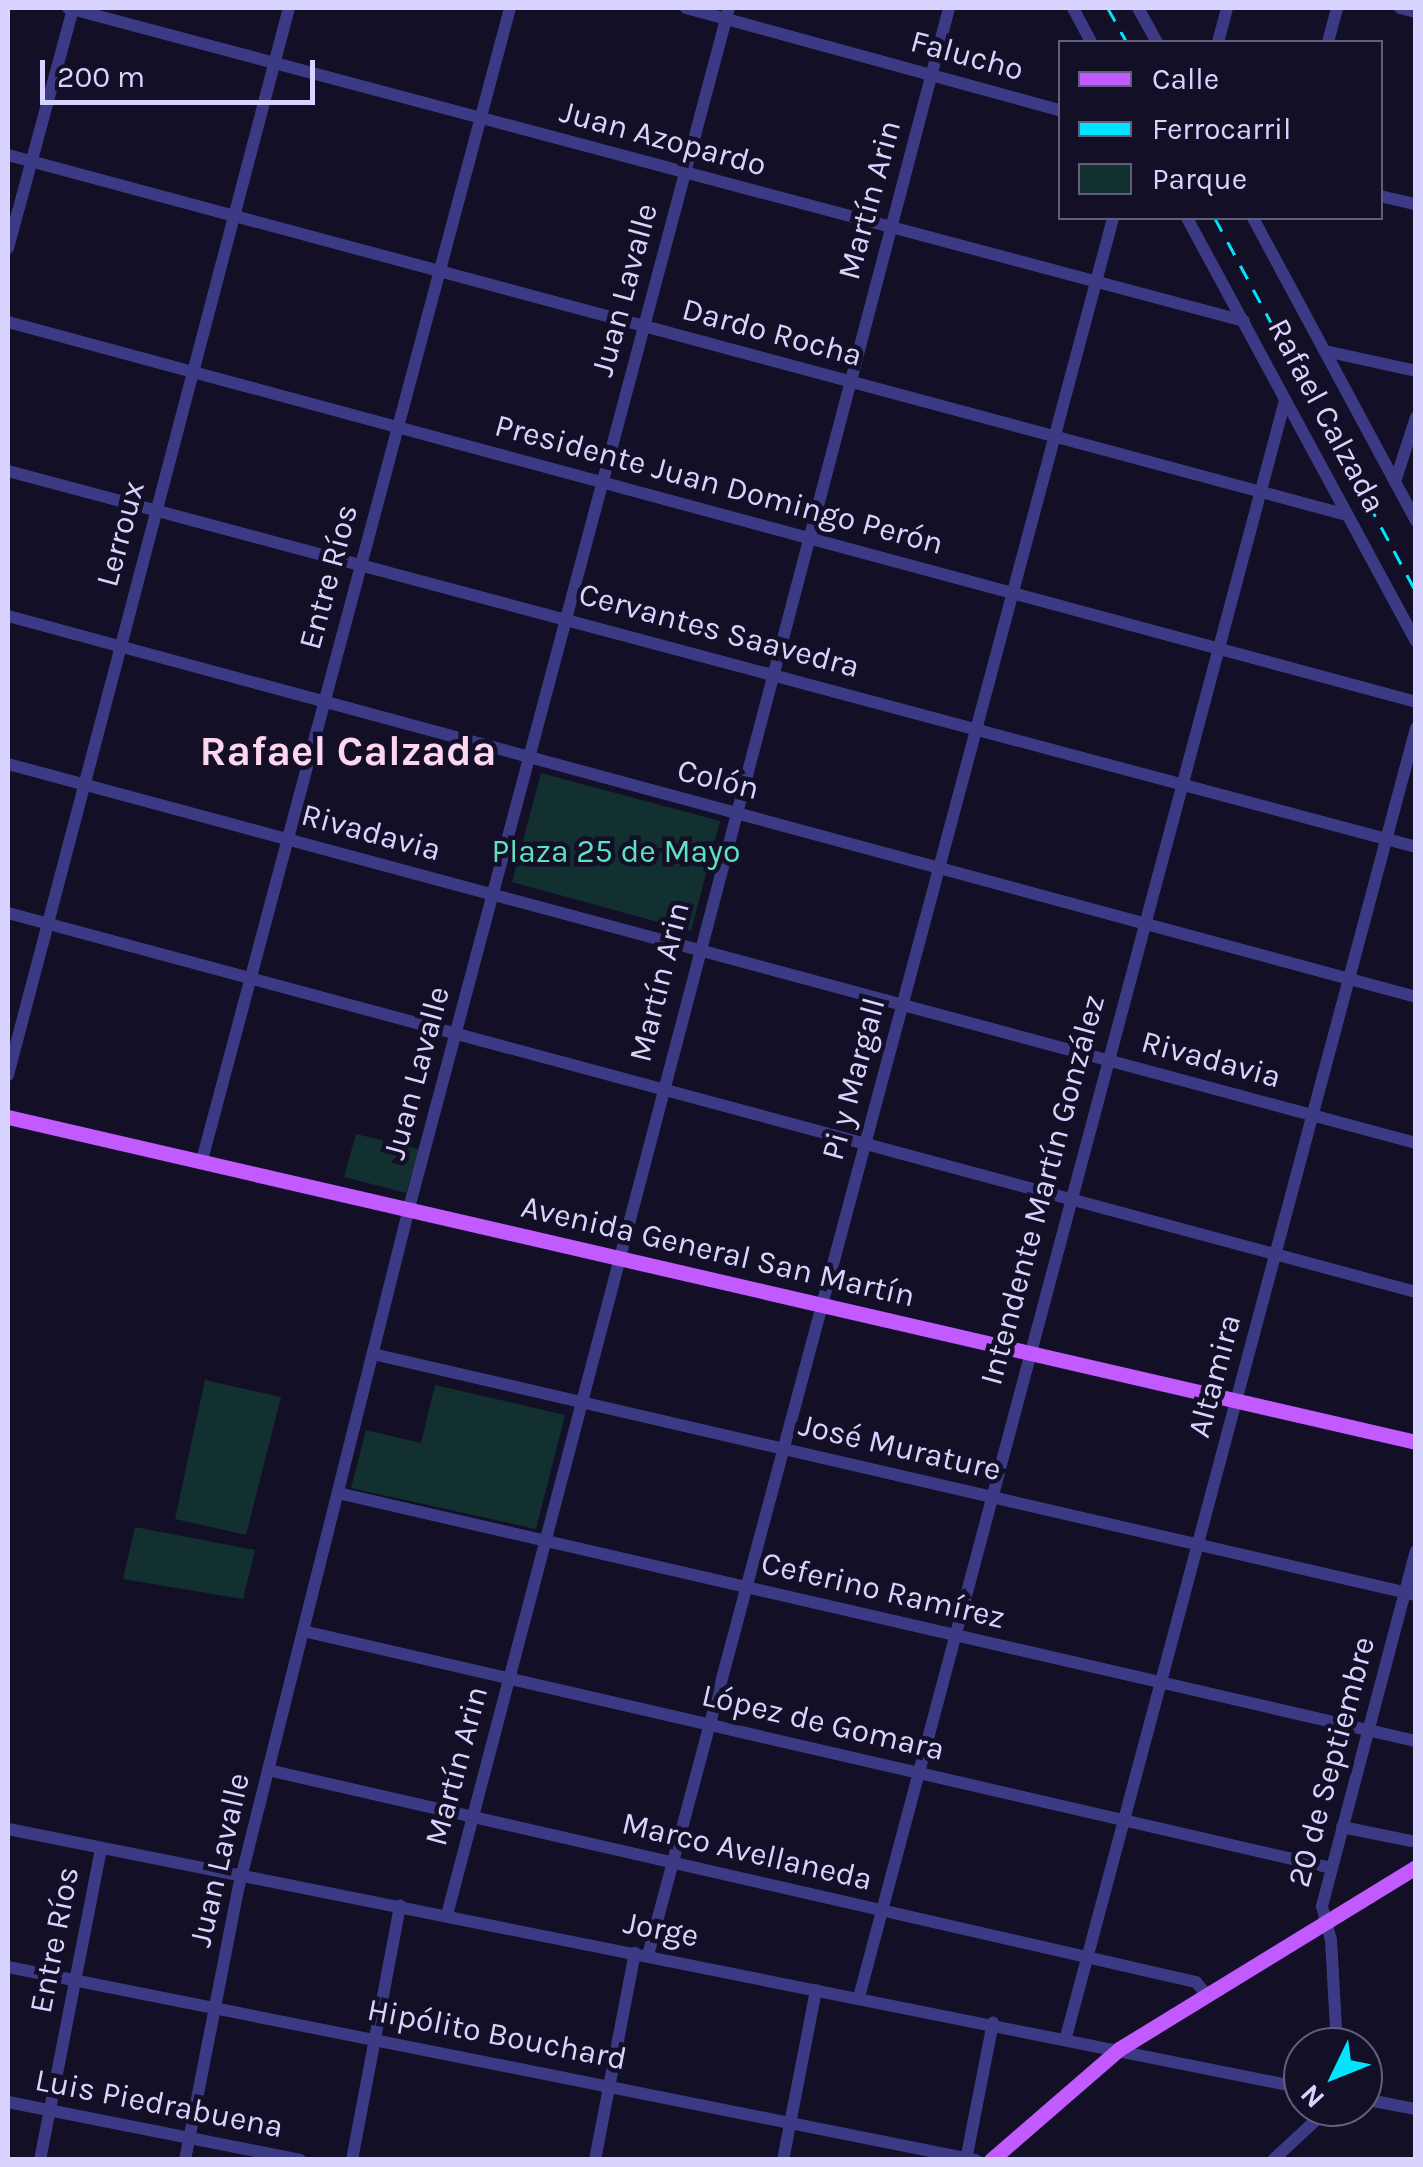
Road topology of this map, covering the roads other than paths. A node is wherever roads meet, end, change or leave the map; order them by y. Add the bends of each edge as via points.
1 (71, 8) edge
2 (290, 8) edge
3 (510, 8) edge
4 (686, 8) edge
5 (950, 8) edge
6 (1072, 8) edge
7 (1138, 8) edge
8 (1228, 8) edge
9 (1337, 8) edge
10 (1400, 8) edge
11 (1416, 12) edge
12 (728, 13) edge
13 (1091, 40) edge
14 (1156, 40) edge
15 (1219, 40) edge
16 (1329, 40) edge
17 (273, 63) junction
18 (932, 76) junction
19 (1058, 109) edge
20 (481, 118) junction
21 (8, 154) edge
22 (31, 161) junction
23 (686, 172) junction
24 (1383, 197) edge
25 (1416, 204) edge
26 (234, 215) junction
27 (1111, 220) edge
28 (1188, 220) edge
29 (1254, 220) edge
30 (889, 230) junction
31 (8, 248) edge
32 (440, 271) junction
33 (1095, 284) junction
34 (1244, 321) junction
35 (8, 322) edge
36 (644, 326) junction
37 (1325, 351) junction
38 (1416, 370) edge
39 (193, 372) junction
40 (850, 384) junction
41 (1285, 400) junction
42 (1416, 418) edge
43 (398, 426) junction
44 (1053, 436) junction
45 (8, 471) edge
46 (601, 482) junction
47 (1395, 482) junction
48 (1258, 493) junction
49 (157, 508) junction
50 (1347, 514) junction
51 (1416, 522) edge
52 (808, 537) junction
53 (361, 563) junction
54 (1012, 592) junction
55 (8, 616) edge
56 (565, 619) junction
57 (1416, 641) edge
58 (120, 646) junction
59 (1218, 647) junction
60 (770, 673) junction
61 (324, 701) junction
62 (1416, 702) edge
63 (975, 728) junction
64 (1416, 728) edge
65 (528, 759) junction
66 (8, 764) edge
67 (1182, 784) junction
68 (84, 785) junction
69 (733, 811) junction
70 (288, 839) junction
71 (1388, 840) junction
72 (1416, 847) edge
73 (938, 867) junction
74 (492, 895) junction
75 (8, 913) edge
76 (47, 923) junction
77 (1142, 923) junction
78 (698, 950) junction
79 (252, 978) junction
80 (1350, 979) junction
81 (1416, 996) edge
82 (902, 1005) junction
83 (457, 1032) junction
84 (1106, 1060) junction
85 (9, 1066) edge
86 (662, 1088) junction
87 (1312, 1115) junction
88 (8, 1117) edge
89 (1416, 1143) edge
90 (866, 1144) junction
91 (202, 1160) junction
92 (1071, 1197) junction
93 (409, 1208) junction
94 (1275, 1254) junction
95 (617, 1258) junction
96 (1416, 1292) edge
97 (823, 1306) junction
98 (1028, 1353) junction
99 (372, 1354) junction
100 (1236, 1400) junction
101 (579, 1402) junction
102 (1416, 1442) edge
103 (786, 1449) junction
104 (338, 1494) junction
105 (992, 1497) junction
106 (545, 1540) junction
107 (1199, 1545) junction
108 (1416, 1551) edge
109 (748, 1588) junction
110 (1410, 1594) edge
111 (303, 1632) junction
112 (955, 1635) junction
113 (508, 1679) junction
114 (1163, 1682) junction
115 (712, 1725) junction
116 (1368, 1730) junction
117 (1416, 1740) edge
118 (268, 1770) junction
119 (918, 1774) junction
120 (473, 1818) junction
121 (1126, 1821) junction
122 (1342, 1827) junction
123 (8, 1829) edge
124 (1411, 1841) dead end
125 (101, 1848) junction
126 (674, 1863) junction
127 (1416, 1867) edge
128 (1331, 1868) junction
129 (242, 1874) junction
130 (400, 1906) junction
131 (882, 1911) junction
132 (447, 1915) junction
133 (1326, 1923) junction
134 (642, 1954) junction
135 (1088, 1958) junction
136 (8, 1967) edge
137 (75, 1980) junction
138 (816, 1990) junction
139 (1208, 1995) junction
140 (860, 1997) junction
141 (215, 2010) junction
142 (993, 2023) junction
143 (1335, 2027) edge
144 (1066, 2037) junction
145 (376, 2040) junction
146 (1120, 2049) junction
147 (1283, 2084) edge
148 (609, 2085) junction
149 (8, 2102) edge
150 (1383, 2103) edge
151 (1416, 2109) edge
152 (50, 2111) junction
153 (791, 2120) junction
154 (1308, 2127) edge
155 (189, 2138) junction
156 (972, 2157) edge
157 (40, 2160) edge
158 (185, 2160) edge
159 (300, 2160) edge
160 (352, 2160) edge
161 (595, 2160) edge
162 (783, 2160) edge
163 (991, 2160) edge
164 (1273, 2160) edge

1 - 17 street, Juan Azopardo
1 - 22 street
2 - 17 street, Lerroux
3 - 20 street, Entre Ríos
4 - 12 street, Falucho
5 - 18 street, Martín Arin
6 - 13 street
7 - 14 street
8 - 15 street
9 - 16 street
10 - 11 street
12 - 18 street, Falucho
12 - 23 street, Juan Lavalle
17 - 20 street, Juan Azopardo
17 - 26 street, Lerroux
18 - 19 street, Falucho
18 - 30 street, Martín Arin
20 - 23 street, Juan Azopardo
20 - 32 street, Entre Ríos
21 - 22 street, Dardo Rocha
22 - 26 street, Dardo Rocha
22 - 31 street
23 - 30 street, Juan Azopardo
23 - 36 street, Juan Lavalle
24 - 25 street
26 - 32 street, Dardo Rocha
26 - 39 street, Lerroux
27 - 33 street, Pi y Margall
28 - 34 street, Rafael Calzada
29 - 37 street
30 - 33 street, Juan Azopardo
30 - 40 street, Martín Arin
32 - 36 street, Dardo Rocha
32 - 43 street, Entre Ríos
33 - 34 street, Juan Azopardo
33 - 44 street, Pi y Margall
34 - 41 street, Rafael Calzada
35 - 39 street, Presidente Juan Domingo Perón
36 - 40 street, Dardo Rocha
36 - 46 street, Juan Lavalle
37 - 38 street
37 - 47 street
39 - 43 street, Presidente Juan Domingo Perón
39 - 49 street, Lerroux
40 - 44 street, Dardo Rocha
40 - 52 street, Martín Arin
41 - 48 street, Intendente Martín González
41 - 50 street, Rafael Calzada
42 - 47 street
43 - 46 street, Presidente Juan Domingo Perón
43 - 53 street, Entre Ríos
44 - 48 street, Dardo Rocha
44 - 54 street, Pi y Margall
45 - 49 street, Cervantes Saavedra
46 - 52 street, Presidente Juan Domingo Perón
46 - 56 street, Juan Lavalle
47 - 51 street
48 - 50 street, Dardo Rocha
48 - 59 street, Intendente Martín González
49 - 53 street, Cervantes Saavedra
49 - 58 street, Lerroux
50 - 57 street, Rafael Calzada
52 - 54 street, Presidente Juan Domingo Perón
52 - 60 street, Martín Arin
53 - 56 street, Cervantes Saavedra
53 - 61 street, Entre Ríos
54 - 59 street, Presidente Juan Domingo Perón
54 - 63 street, Pi y Margall
55 - 58 street, Colón
56 - 60 street, Cervantes Saavedra
56 - 65 street, Juan Lavalle
58 - 61 street, Colón
58 - 68 street, Lerroux
59 - 62 street, Presidente Juan Domingo Perón
59 - 67 street, Intendente Martín González
60 - 63 street, Cervantes Saavedra
60 - 69 street, Martín Arin
61 - 65 street, Colón
61 - 70 street, Entre Ríos
63 - 67 street, Cervantes Saavedra
63 - 73 street, Pi y Margall
64 - 71 street, Altamira
65 - 69 street, Colón
65 - 74 street, Juan Lavalle
66 - 68 street, Rivadavia
67 - 71 street, Cervantes Saavedra
67 - 77 street, Intendente Martín González
68 - 70 street, Rivadavia
68 - 76 street, Lerroux
69 - 73 street, Colón
69 - 78 street, Martín Arin
70 - 74 street, Rivadavia
70 - 79 street, Entre Ríos
71 - 72 street, Cervantes Saavedra
71 - 80 street, Altamira
73 - 77 street, Colón
73 - 82 street, Pi y Margall
74 - 78 street, Rivadavia
74 - 83 street, Juan Lavalle
75 - 76 street
76 - 79 street
76 - 85 street, Lerroux
77 - 80 street, Colón
77 - 84 street, Intendente Martín González
78 - 82 street, Rivadavia
78 - 86 street, Martín Arin
79 - 83 street
79 - 91 street, Entre Ríos
80 - 81 street, Colón
80 - 87 street, Altamira
82 - 84 street, Rivadavia
82 - 90 street, Pi y Margall
83 - 86 street
83 - 93 street, Juan Lavalle
84 - 87 street, Rivadavia
84 - 92 street, Intendente Martín González
86 - 90 street
86 - 95 street, Martín Arin
87 - 89 street, Rivadavia
87 - 94 street, Altamira
88 - 91 main road, Avenida General San Martín
90 - 92 street
90 - 97 street, Pi y Margall
91 - 93 main road, Avenida General San Martín
92 - 94 street
92 - 98 street, Intendente Martín González
93 - 95 main road, Avenida General San Martín
93 - 99 street, Juan Lavalle
94 - 96 street
94 - 100 street, Altamira
95 - 97 main road, Avenida General San Martín
95 - 101 street, Martín Arin
97 - 98 main road, Avenida General San Martín
97 - 103 street, Pi y Margall
98 - 100 main road, Avenida General San Martín
98 - 105 street, Intendente Martín González
99 - 101 street, José Murature
99 - 104 street, Juan Lavalle
100 - 102 main road, Avenida General San Martín
100 - 107 street, Altamira
101 - 103 street, José Murature
101 - 106 street, Martín Arin
103 - 105 street, José Murature
103 - 109 street, Pi y Margall
104 - 106 street, Ceferino Ramírez
104 - 111 street, Juan Lavalle
105 - 107 street, José Murature
105 - 112 street, Intendente Martín González
106 - 109 street, Ceferino Ramírez
106 - 113 street, Martín Arin
107 - 110 street, José Murature
107 - 114 street, Altamira
108 - 110 street, 20 de Septiembre
109 - 112 street, Ceferino Ramírez
109 - 115 street, Pi y Margall
110 - 116 street, 20 de Septiembre
111 - 113 street, López de Gomara
111 - 118 street, Juan Lavalle
112 - 114 street, Ceferino Ramírez
112 - 119 street, Intendente Martín González
113 - 115 street, López de Gomara
113 - 120 street, Martín Arin
114 - 116 street, Ceferino Ramírez
114 - 121 street, Altamira
115 - 119 street, López de Gomara
115 - 126 street, Pi y Margall
116 - 117 street, Ceferino Ramírez
116 - 122 street, 20 de Septiembre
118 - 120 street, Marco Avellaneda
118 - 129 street, Juan Lavalle
119 - 121 street, López de Gomara
119 - 131 street, Intendente Martín González
120 - 126 street, Marco Avellaneda
120 - 132 street, Martín Arin
121 - 128 street, López de Gomara
121 - 135 street, Altamira
122 - 124 street
122 - 128 street, 20 de Septiembre
123 - 125 street, Jorge
125 - 129 street, Jorge
125 - 137 street, Entre Ríos
126 - 131 street, Marco Avellaneda
126 - 134 street, Pi y Margall
127 - 133 main road
128 - 133 street, 20 de Septiembre via 1322,1906
129 - 130 street, Jorge
129 - 141 street, Juan Lavalle
130 - 132 street, Jorge
130 - 145 street
131 - 135 street, Marco Avellaneda
131 - 140 street, Intendente Martín González
132 - 134 street, Jorge
133 - 139 main road
133 - 143 street, 20 de Septiembre
134 - 138 street, Jorge
134 - 148 street, Pi y Margall
135 - 139 street, Marco Avellaneda via 1196,1982
135 - 144 street, Altamira
136 - 137 street, Hipólito Bouchard
137 - 141 street, Hipólito Bouchard
137 - 152 street, Entre Ríos
138 - 140 street, Jorge
138 - 153 street
139 - 146 main road
140 - 142 street, Jorge
141 - 145 street, Hipólito Bouchard
141 - 155 street, Juan Lavalle
142 - 144 street, Jorge
142 - 156 street
144 - 146 street, Jorge
145 - 148 street, Hipólito Bouchard
145 - 160 street
146 - 147 street, Jorge
146 - 163 main road
148 - 153 street, Hipólito Bouchard
148 - 161 street, Pi y Margall
149 - 152 street, Luis Piedrabuena
150 - 151 street
152 - 155 street, Luis Piedrabuena
152 - 157 street, Entre Ríos
153 - 156 street, Hipólito Bouchard
153 - 162 street
154 - 164 street
155 - 158 street, Juan Lavalle
155 - 159 street, Luis Piedrabuena

